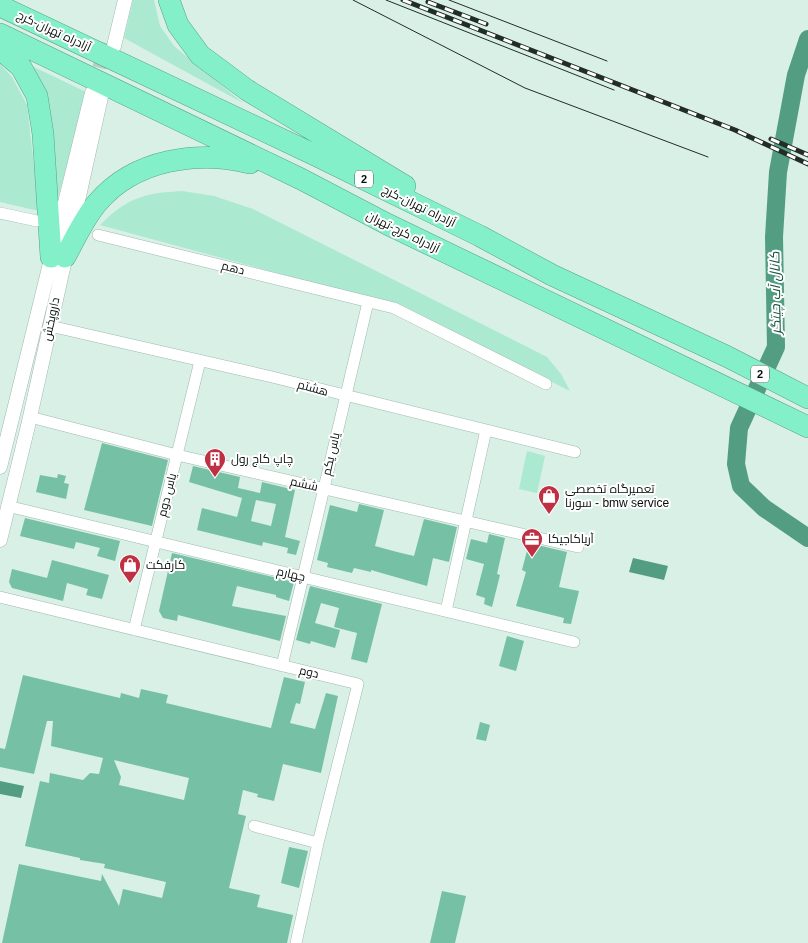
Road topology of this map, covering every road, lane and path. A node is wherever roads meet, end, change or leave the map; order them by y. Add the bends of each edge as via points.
1 (116, 0) edge
2 (125, 0) edge
3 (168, 0) edge
4 (0, 6) edge
5 (0, 34) edge
6 (0, 49) edge
7 (97, 95) tunnel mouth
8 (301, 179) junction
9 (0, 213) edge
10 (37, 222) dead end
11 (98, 235) dead end
12 (480, 236) junction
13 (58, 257) junction
14 (368, 302) junction
15 (50, 326) junction
16 (200, 361) junction
17 (546, 384) dead end
18 (801, 395) edge
19 (344, 396) junction
20 (30, 418) junction
21 (808, 427) edge
22 (486, 430) junction
23 (575, 452) dead end
24 (177, 455) junction
25 (0, 467) edge
26 (323, 489) junction
27 (8, 506) junction
28 (466, 521) junction
29 (0, 540) edge
30 (156, 542) junction
31 (578, 547) dead end
32 (302, 577) junction
33 (0, 597) edge
34 (446, 611) junction
35 (134, 630) junction
36 (574, 642) dead end
37 (282, 666) junction
38 (254, 826) dead end
39 (318, 843) junction
40 (296, 943) edge

1 - 2 street via 110,44
3 - 12 highway via 178,25 200,55 247,90 402,184
4 - 12 highway, آزادراه تهران-کرج / 2
5 - 8 highway, آزادراه کرج-تهران / 2
6 - 13 highway via 21,67 37,96
7 - 13 street, داروپخش
8 - 13 highway via 248,162 217,157 188,157 157,164 117,185 99,201
8 - 21 highway, آزادراه کرج-تهران / 2 via 387,224
9 - 10 street
11 - 14 street, دهم
12 - 18 highway, آزادراه تهران-کرج / 2 via 552,275 726,356
13 - 15 street, داروپخش
13 - 25 street, داروپخش
14 - 17 street, دهم via 394,308
14 - 19 street, یاس یکم
15 - 16 street, هشتم
15 - 20 street, داروپخش
16 - 19 street, هشتم
16 - 24 street, یاس دوم
19 - 22 street, هشتم
19 - 26 street, یاس یکم
20 - 24 street, ششم
20 - 27 street, داروپخش
22 - 23 street, هشتم
22 - 28 street
24 - 26 street, ششم
24 - 30 street, یاس دوم
26 - 28 street, ششم
26 - 32 street, یاس یکم
27 - 29 street, داروپخش
27 - 30 street, چهارم
28 - 31 street, ششم
28 - 34 street
30 - 32 street, چهارم
30 - 35 street, یاس دوم
32 - 34 street, چهارم
32 - 37 street, یاس یکم
33 - 35 street, دوم
34 - 36 street, چهارم
35 - 37 street, دوم
37 - 39 street, دوم via 358,684
38 - 39 street
39 - 40 street, دوم

